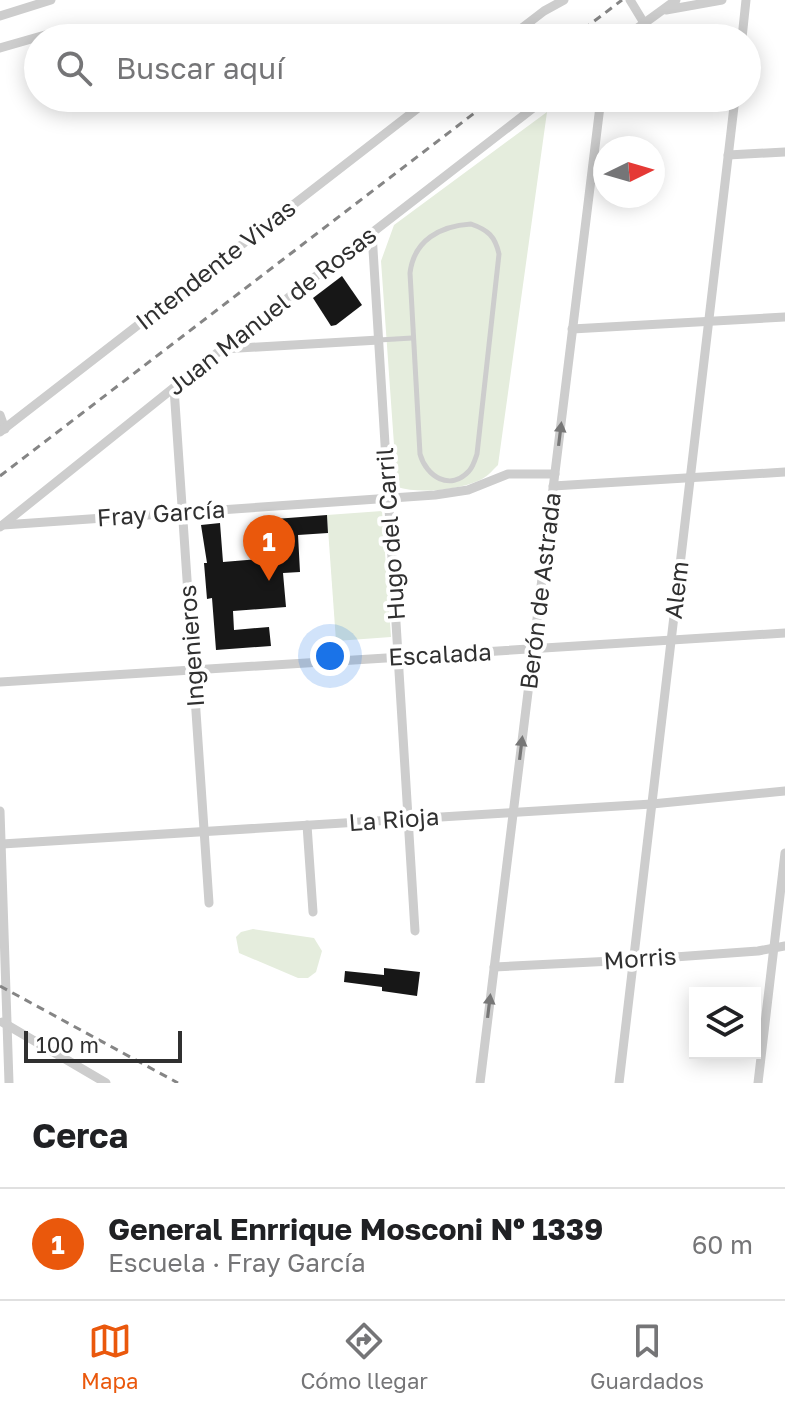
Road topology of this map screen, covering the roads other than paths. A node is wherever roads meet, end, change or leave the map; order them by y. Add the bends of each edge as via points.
1 (51, 0) edge
2 (539, 0) edge
3 (564, 0) edge
4 (630, 0) edge
5 (676, 0) edge
6 (722, 0) edge
7 (746, 0) edge
8 (662, 10) junction
9 (544, 11) junction
10 (0, 16) edge
11 (644, 23) joint
12 (527, 24) edge
13 (743, 24) edge
14 (24, 41) edge
15 (0, 48) edge
16 (413, 112) edge
17 (528, 112) edge
18 (599, 112) edge
19 (733, 112) edge
20 (785, 152) edge
21 (728, 155) junction
22 (372, 233) junction
23 (785, 317) edge
24 (709, 321) junction
25 (572, 329) junction
26 (412, 338) junction
27 (379, 340) junction
28 (222, 349) junction
29 (174, 388) junction
30 (0, 415) edge
31 (2, 430) edge
32 (785, 472) edge
33 (555, 474) junction
34 (690, 478) junction
35 (553, 486) junction
36 (388, 498) junction
37 (183, 512) junction
38 (1, 526) edge
39 (785, 633) edge
40 (671, 641) junction
41 (533, 649) junction
42 (398, 657) junction
43 (193, 670) junction
44 (0, 682) edge
45 (785, 791) edge
46 (652, 804) junction
47 (0, 811) edge
48 (513, 812) junction
49 (408, 819) junction
50 (307, 825) junction
51 (204, 832) junction
52 (2, 844) edge
53 (785, 853) edge
54 (209, 903) dead end
55 (313, 912) dead end
56 (415, 931) dead end
57 (2, 947) edge
58 (780, 947) edge
59 (633, 960) junction
60 (494, 967) junction
61 (3, 1023) edge
62 (9, 1083) edge
63 (106, 1083) edge
64 (480, 1083) edge
65 (619, 1083) edge
66 (758, 1083) edge

1 - 10 street
2 - 9 street
3 - 9 street
4 - 11 street
5 - 8 street
6 - 8 street
7 - 13 street
8 - 11 street
9 - 12 street
14 - 15 street
16 - 31 street, Intendente Vivas
17 - 22 street, Juan Manuel de Rosas
18 - 25 street, Berón de Astrada
19 - 21 street, Alem
20 - 21 street
21 - 24 street, Alem
22 - 27 street, Hugo del Carril
22 - 28 street, Juan Manuel de Rosas
23 - 24 street
24 - 25 street
24 - 34 street, Alem
33 -> 25 street, Berón de Astrada
26 - 26 lane via 410,273 420,245 453,225 486,229 499,254 477,454 460,478 432,477 424,467
26 - 27 lane
27 - 28 street
27 - 36 street, Hugo del Carril
28 - 29 street, Juan Manuel de Rosas
29 - 37 street, Ingenieros
29 - 38 street, Juan Manuel de Rosas
30 - 31 street
32 - 34 street
33 - 35 street, Berón de Astrada
33 - 36 street, Fray García via 508,474 468,490
34 - 35 street
34 - 40 street, Alem
35 - 41 street, Berón de Astrada
36 - 37 street, Fray García
36 - 42 street, Hugo del Carril
37 - 38 street, Fray García
37 - 43 street, Ingenieros
39 - 40 street, Escalada
40 - 41 street, Escalada
40 - 46 street, Alem
41 - 42 street, Escalada
48 -> 41 street, Berón de Astrada
42 - 43 street, Escalada
42 - 49 street, Hugo del Carril
43 - 44 street, Escalada
43 - 51 street, Ingenieros
45 - 46 street, La Rioja
46 - 48 street, La Rioja
46 - 59 street, Alem
47 - 52 street
48 - 49 street, La Rioja
48 - 60 street, Berón de Astrada
49 - 50 street, La Rioja
49 - 56 street, Hugo del Carril
50 - 51 street, La Rioja
50 - 55 street
51 - 52 street, La Rioja
51 - 54 street, Ingenieros
52 - 57 street
53 - 58 street
57 - 61 street
58 - 59 street, Morris
58 - 66 street
59 - 60 street, Morris
59 - 65 street, Alem
64 -> 60 street, Berón de Astrada
61 - 62 street
61 - 63 street

